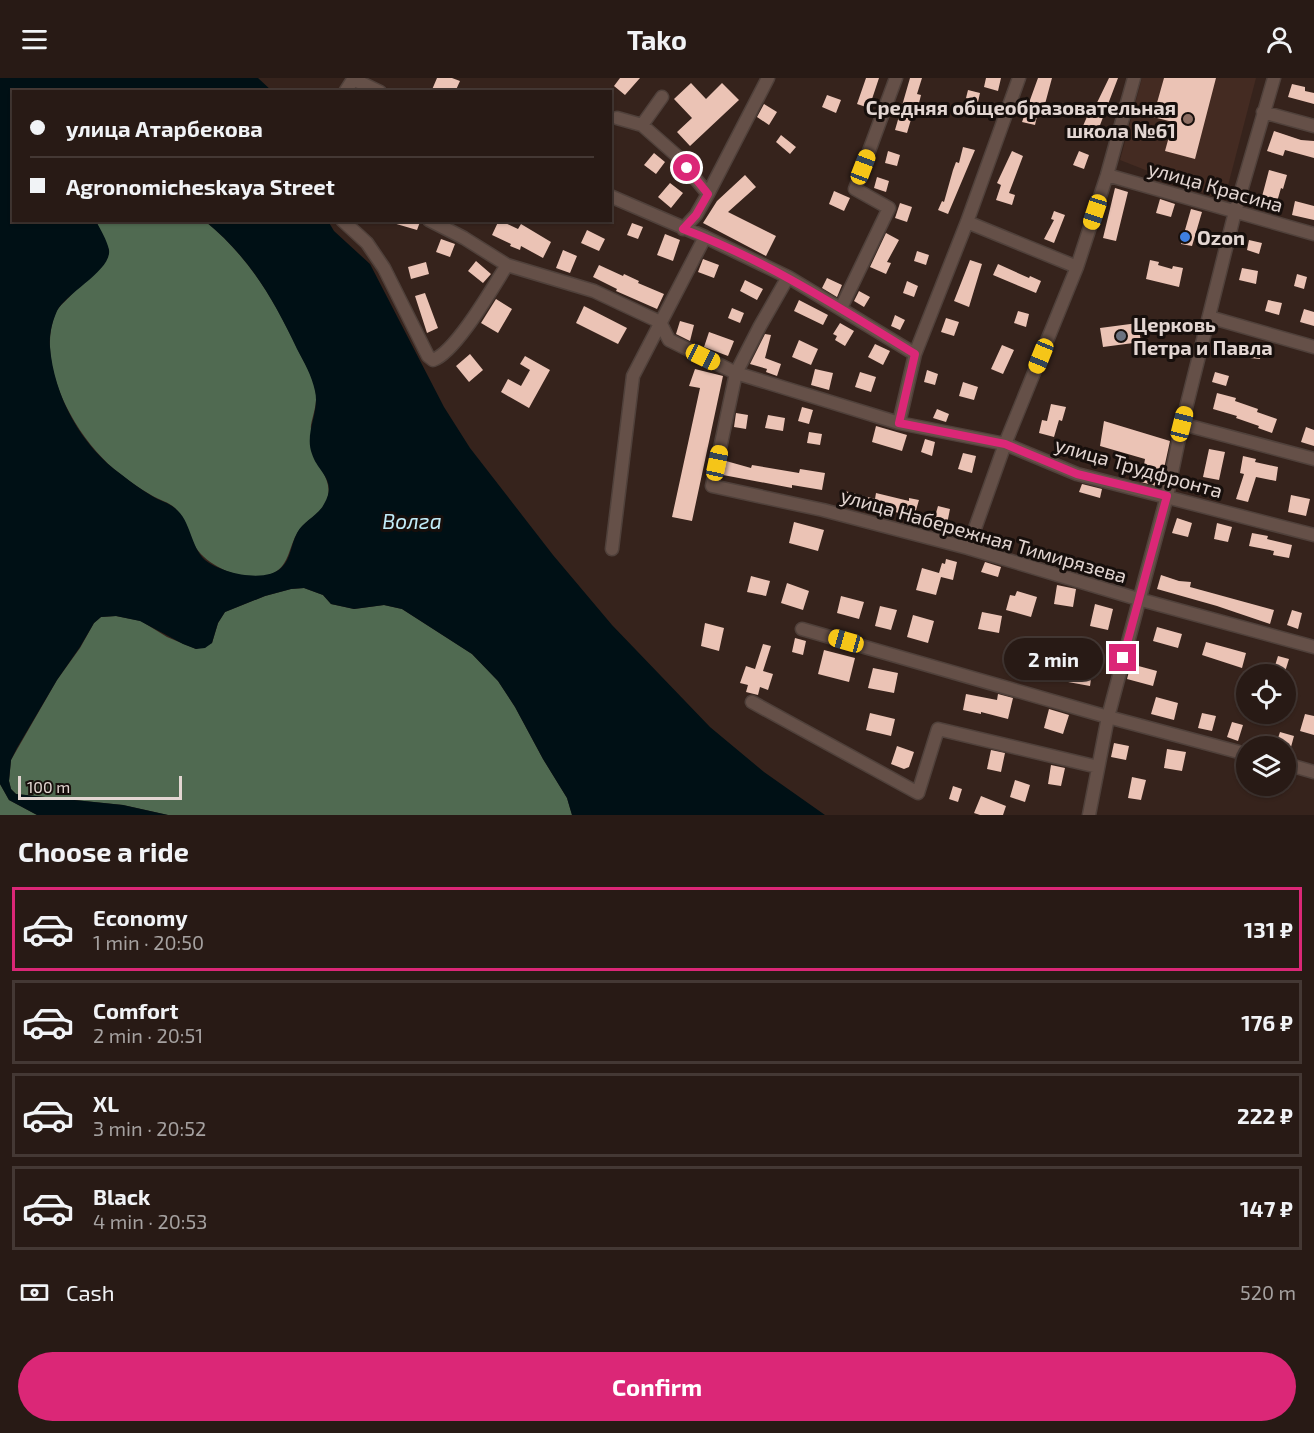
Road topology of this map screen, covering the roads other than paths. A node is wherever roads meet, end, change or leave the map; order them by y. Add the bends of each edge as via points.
1 (768, 78) edge
2 (896, 78) edge
3 (1019, 78) edge
4 (1134, 78) edge
5 (1274, 78) edge
6 (354, 79) edge
7 (376, 90) edge
8 (662, 97) dead end
9 (1263, 111) junction
10 (617, 118) dead end
11 (642, 124) junction
12 (1314, 126) edge
13 (1107, 175) junction
14 (708, 194) junction
15 (612, 197) edge
16 (1235, 212) junction
17 (344, 222) edge
18 (433, 222) edge
19 (967, 222) junction
20 (683, 229) junction
21 (1314, 234) edge
22 (705, 237) junction
23 (507, 265) junction
24 (1077, 267) junction
25 (788, 277) junction
26 (841, 308) junction
27 (1209, 318) junction
28 (660, 322) junction
29 (1314, 347) edge
30 (915, 354) junction
31 (736, 373) junction
32 (899, 423) junction
33 (1182, 424) junction
34 (1005, 444) junction
35 (1314, 459) edge
36 (1167, 496) junction
37 (1314, 535) edge
38 (968, 548) junction
39 (612, 549) dead end
40 (1138, 599) junction
41 (802, 629) dead end
42 (1314, 647) edge
43 (752, 702) dead end
44 (1108, 717) junction
45 (1236, 751) edge
46 (1098, 767) junction
47 (1296, 767) edge
48 (1314, 772) edge
49 (1089, 815) edge

1 - 14 street
2 - 26 street via 855,189 889,208
3 - 19 street
4 - 13 street
5 - 9 street
6 - 7 street
8 - 11 street
9 - 12 street
9 - 16 street
10 - 11 street
11 - 14 street via 676,155
13 - 16 street, улица Красина
13 - 24 street
14 - 20 street
15 - 20 street
16 - 21 street, улица Красина
16 - 27 street
17 - 23 street via 367,243 384,268 433,360 441,357 471,321
18 - 23 street, улица Трудфронта
19 - 24 street
19 - 30 street
20 - 22 street
22 - 25 street
22 - 28 street
23 - 28 street, улица Трудфронта via 594,291
24 - 34 street
25 - 26 street
25 - 31 street
26 - 30 street
27 - 29 street
27 - 33 street
28 - 31 street, улица Трудфронта via 669,340
28 - 39 street via 633,376
30 - 32 street
31 - 32 street, улица Трудфронта
31 - 38 street, улица Набережная Тимирязева via 712,486
32 - 34 street, улица Трудфронта
33 - 35 street
33 - 36 street
34 - 36 street, улица Трудфронта via 1077,474
34 - 38 street
36 - 37 street, улица Трудфронта
36 - 40 street
38 - 40 street, улица Набережная Тимирязева
40 - 42 street, улица Набережная Тимирязева
40 - 44 street
41 - 44 street
43 - 46 street via 918,794 938,729
44 - 45 street
44 - 46 street
46 - 49 street
47 - 48 street

